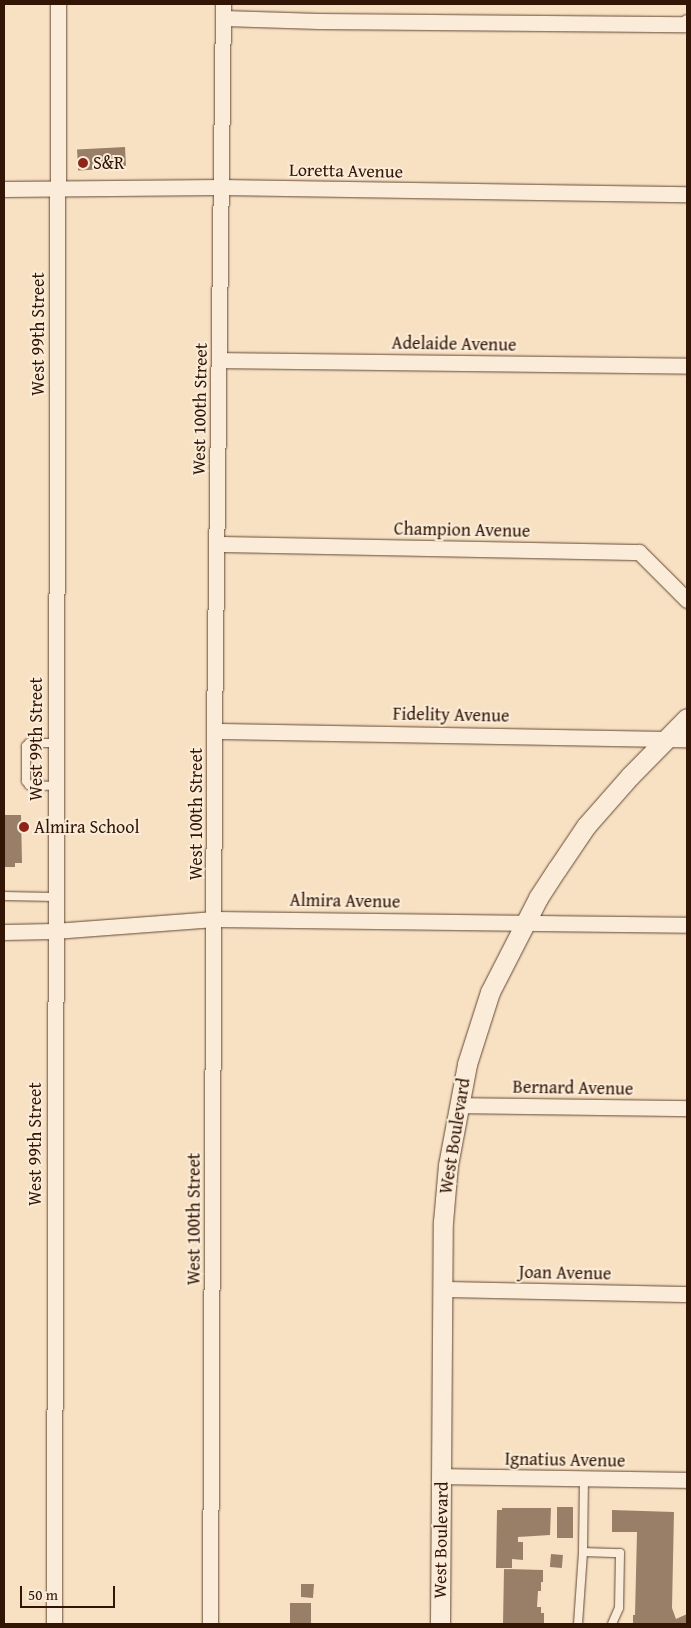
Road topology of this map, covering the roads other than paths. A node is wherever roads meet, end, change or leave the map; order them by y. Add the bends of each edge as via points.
1 (58, 4) edge
2 (223, 11) edge
3 (687, 22) edge
4 (221, 188) junction
5 (4, 189) edge
6 (57, 189) junction
7 (687, 194) edge
8 (220, 360) junction
9 (687, 366) edge
10 (217, 544) junction
11 (687, 600) edge
12 (687, 718) edge
13 (214, 731) junction
14 (665, 738) junction
15 (687, 739) edge
16 (55, 743) junction
17 (55, 786) junction
18 (4, 896) edge
19 (54, 897) junction
20 (215, 919) junction
21 (525, 922) junction
22 (687, 925) edge
23 (54, 931) junction
24 (4, 932) edge
25 (458, 1105) junction
26 (687, 1108) edge
27 (442, 1289) junction
28 (687, 1294) edge
29 (442, 1476) junction
30 (584, 1479) junction
31 (687, 1480) edge
32 (583, 1552) junction
33 (54, 1624) edge
34 (210, 1624) edge
35 (440, 1624) edge
36 (578, 1624) edge
37 (612, 1624) edge

1 - 6 street, West 99th Street
2 - 3 street via 319,21
2 - 4 street, West 100th Street
4 - 6 street, Loretta Avenue
4 - 7 street, Loretta Avenue
4 - 8 street, West 100th Street
5 - 6 street, Loretta Avenue
6 - 16 street, West 99th Street
8 - 9 street, Adelaide Avenue
8 - 10 street, West 100th Street
10 - 11 street, Champion Avenue via 639,552
10 - 13 street, West 100th Street
12 - 14 street, West Boulevard
13 - 14 street, Fidelity Avenue
13 - 20 street, West 100th Street
14 - 15 street, Fidelity Avenue
14 - 21 street, West Boulevard via 586,826
16 - 17 street, West 99th Street
16 - 17 lane via 29,743 26,746 26,781 29,785
17 - 19 street, West 99th Street
18 - 19 lane
19 - 23 street, West 99th Street
20 - 21 street, Almira Avenue
20 - 23 street, Almira Avenue
20 - 34 street, West 100th Street
21 - 22 street, Almira Avenue
21 - 25 street, West Boulevard via 490,992 467,1064
23 - 24 street, Almira Avenue
23 - 33 street, West 99th Street
25 - 26 street, Bernard Avenue
25 - 27 street, West Boulevard via 448,1164
27 - 28 street, Joan Avenue
27 - 29 street, West Boulevard
29 - 30 street, Ignatius Avenue
29 - 35 street, West Boulevard
30 - 31 street, Ignatius Avenue
30 - 32 lane
32 - 36 lane
32 - 37 lane via 620,1554 619,1608

